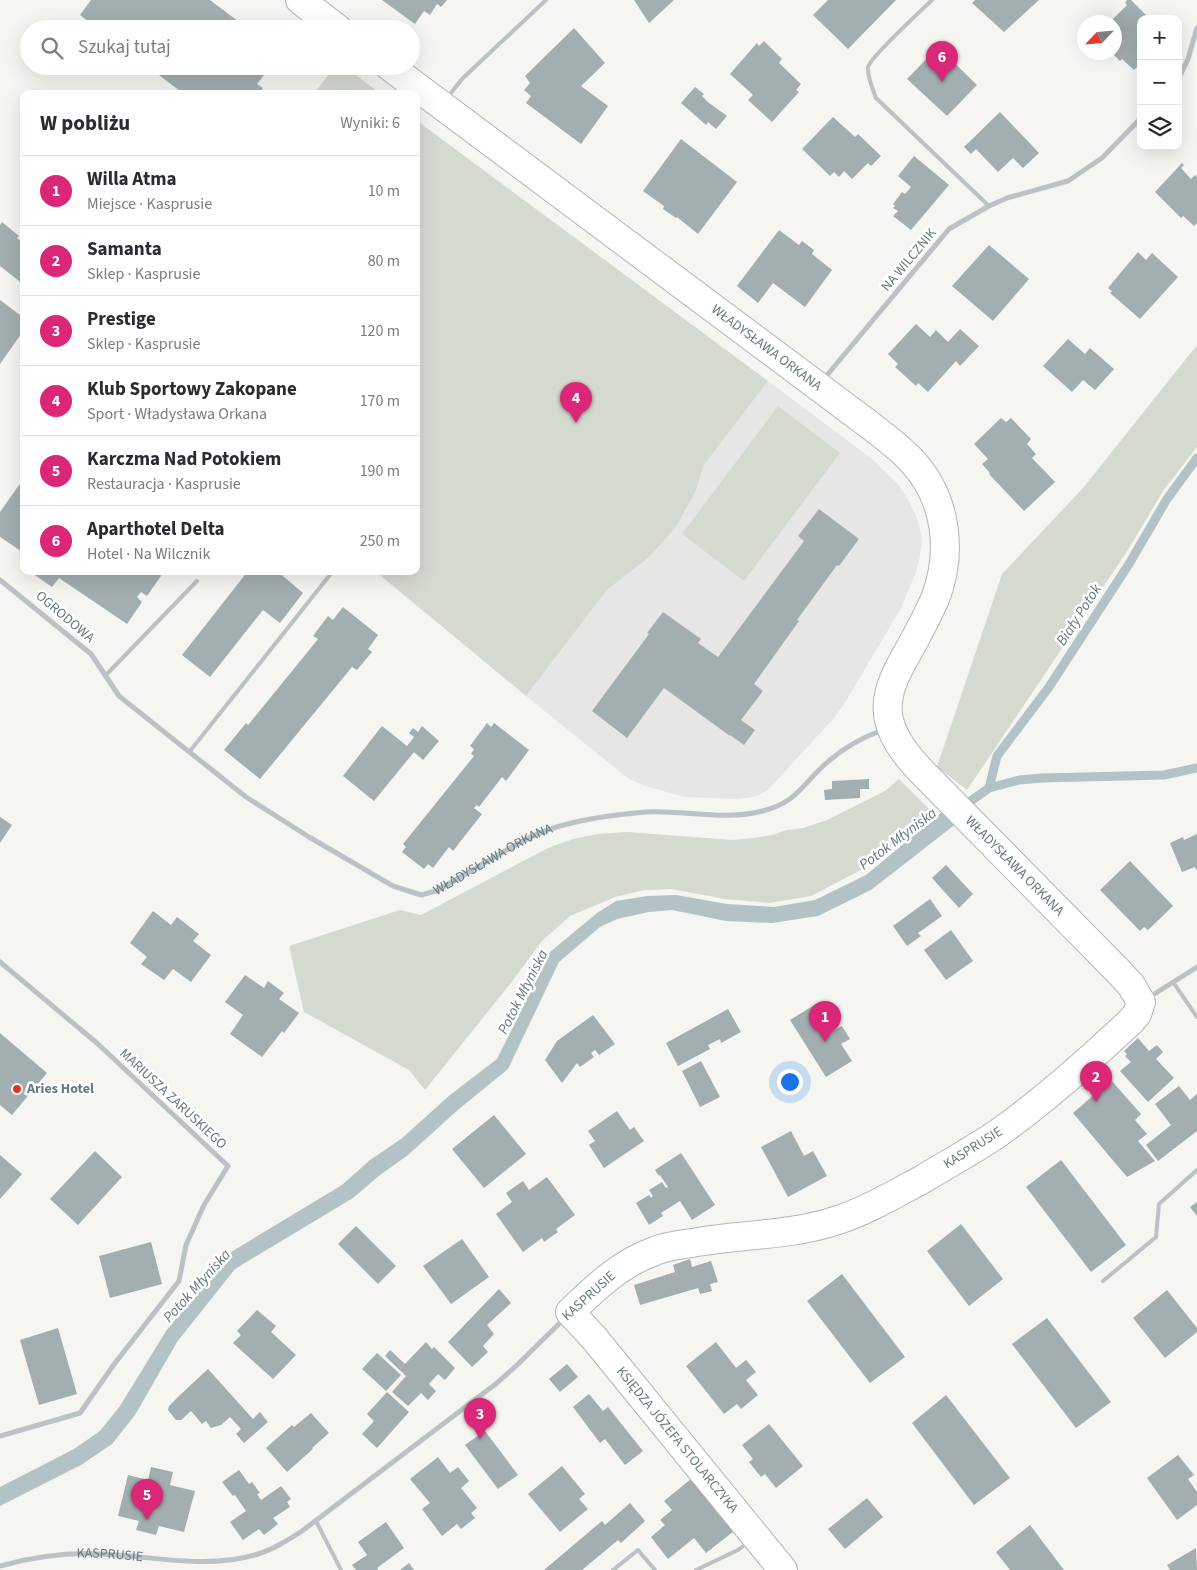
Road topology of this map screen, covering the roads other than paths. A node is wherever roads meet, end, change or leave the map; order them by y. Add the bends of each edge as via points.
1 (300, 0) edge
2 (546, 0) edge
3 (932, 0) edge
4 (326, 20) edge
5 (1197, 28) edge
6 (1182, 72) edge
7 (401, 75) edge
8 (441, 105) junction
9 (1137, 122) edge
10 (988, 206) junction
11 (818, 386) junction
12 (329, 575) edge
13 (0, 580) edge
14 (197, 581) dead end
15 (91, 654) joint
16 (105, 676) junction
17 (891, 728) junction
18 (190, 751) junction
19 (0, 962) edge
20 (1197, 967) edge
21 (1173, 982) junction
22 (1141, 1002) junction
23 (1197, 1017) edge
24 (1197, 1170) edge
25 (1103, 1281) dead end
26 (570, 1312) junction
27 (0, 1436) edge
28 (316, 1521) junction
29 (756, 1536) junction
30 (0, 1566) edge
31 (341, 1570) edge
32 (613, 1570) edge
33 (655, 1570) edge
34 (696, 1570) edge
35 (783, 1570) edge

1 - 4 street
2 - 8 lane via 462,79
3 - 10 lane via 876,54 868,67 871,86 876,98
5 - 6 street
7 - 8 street, WŁADYSŁAWA ORKANA
8 - 11 street, WŁADYSŁAWA ORKANA
9 - 10 street, NA WILCZNIK via 1102,158 1068,181
10 - 11 street, NA WILCZNIK via 949,229
11 - 17 street, WŁADYSŁAWA ORKANA via 913,462 933,494 944,529 945,557 939,588 890,689 888,712
12 - 18 lane
13 - 15 street, OGRODOWA
14 - 16 lane
15 - 16 street, WŁADYSŁAWA ORKANA
16 - 18 street, WŁADYSŁAWA ORKANA via 119,696
17 - 18 street, WŁADYSŁAWA ORKANA via 848,746 822,767 798,794 781,805 740,815 646,812 559,826 522,841 436,891 421,895 394,886 309,837 246,797
17 - 22 street, WŁADYSŁAWA ORKANA via 904,752 1117,970
19 - 27 street, MARIUSZA ZARUSKIEGO via 98,1044 228,1166 204,1205 186,1245 179,1281 80,1413
20 - 21 street, KASPRUSIE
21 - 22 street, KASPRUSIE
21 - 23 lane
22 - 26 street, KASPRUSIE via 1130,1022 1048,1095 996,1134 903,1190 856,1213 814,1226 657,1250 616,1271
24 - 25 lane via 1159,1204 1156,1237
26 - 28 street, KASPRUSIE via 497,1383
26 - 29 street, KSIĘDZA JÓZEFA STOLARCZYKA
28 - 30 street, KASPRUSIE via 270,1549 232,1560 77,1554 38,1557
28 - 31 lane
29 - 34 lane via 738,1550
29 - 35 street, KSIĘDZA JÓZEFA STOLARCZYKA
32 - 33 lane via 638,1550

